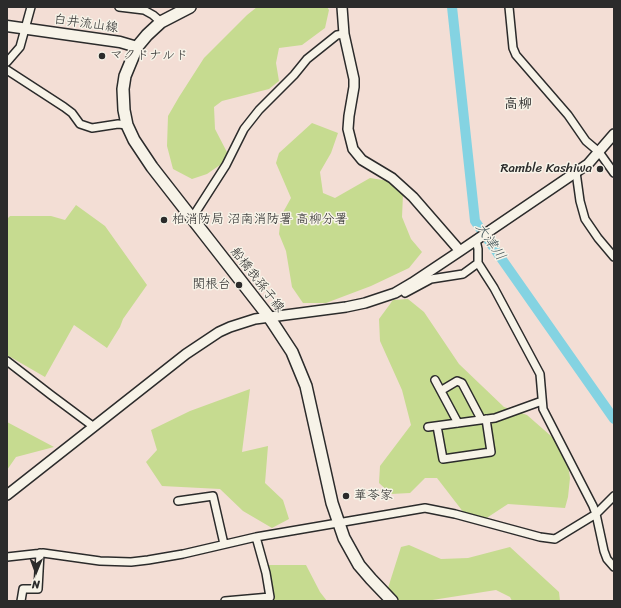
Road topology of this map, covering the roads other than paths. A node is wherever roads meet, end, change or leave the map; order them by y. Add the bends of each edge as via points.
1 (31, 7) edge
2 (119, 7) edge
3 (190, 7) edge
4 (342, 7) edge
5 (509, 7) edge
6 (143, 8) edge
7 (161, 22) junction
8 (7, 26) edge
9 (26, 29) junction
10 (344, 34) junction
11 (137, 47) junction
12 (7, 62) edge
13 (7, 70) edge
14 (127, 125) junction
15 (614, 134) edge
16 (599, 152) junction
17 (576, 172) junction
18 (614, 173) edge
19 (192, 218) junction
20 (477, 239) junction
21 (460, 251) junction
22 (614, 257) edge
23 (478, 263) junction
24 (402, 289) junction
25 (268, 317) junction
26 (7, 362) edge
27 (435, 380) dead end
28 (442, 390) junction
29 (542, 401) junction
30 (484, 419) junction
31 (458, 423) junction
32 (94, 426) junction
33 (437, 426) junction
34 (428, 428) dead end
35 (7, 495) edge
36 (614, 496) edge
37 (178, 501) dead end
38 (596, 514) junction
39 (338, 523) junction
40 (256, 537) junction
41 (224, 544) junction
42 (40, 553) junction
43 (7, 557) edge
44 (614, 567) edge
45 (21, 601) edge
46 (225, 601) edge
47 (392, 601) edge

1 - 9 street
2 - 6 street
3 - 7 main road, 船橋我孫子線
4 - 10 street
5 - 16 street via 516,55 568,115 586,141
6 - 7 street
7 - 11 main road, 船橋我孫子線
8 - 9 main road, 白井流山線
9 - 11 main road, 白井流山線 via 120,42
9 - 12 street via 20,47
10 - 19 street via 337,35 307,59 244,129 226,165
10 - 21 street via 354,79 348,116 353,149 362,160 392,178 412,197
11 - 14 main road, 船橋我孫子線 via 125,76 123,89
13 - 14 street via 64,107 80,124 92,128
14 - 19 main road, 船橋我孫子線 via 141,151
15 - 16 street
16 - 17 street
16 - 18 street
17 - 20 street
17 - 22 street via 585,219
19 - 25 main road, 船橋我孫子線
20 - 21 street
20 - 23 street
21 - 24 street
23 - 24 street via 463,274 431,279 405,293
23 - 29 street via 540,374
24 - 25 street via 382,298 346,307
25 - 32 street via 219,332 186,354
25 - 39 main road, 船橋我孫子線 via 292,352 306,386
26 - 32 street
27 - 28 street
28 - 30 street via 457,382 462,383
28 - 31 street
29 - 30 street
29 - 38 street via 543,409
30 - 31 street
30 - 33 street via 491,452 443,459
31 - 33 street
32 - 35 street
33 - 34 street
36 - 38 street
37 - 41 street via 213,496
38 - 39 street via 555,539 424,508
38 - 44 street via 607,559
39 - 40 street
39 - 47 main road, 船橋我孫子線 via 359,565
40 - 41 street
40 - 46 street via 270,597
41 - 42 street via 184,554 131,562 100,561
42 - 43 street
42 - 45 street via 38,589 23,589

